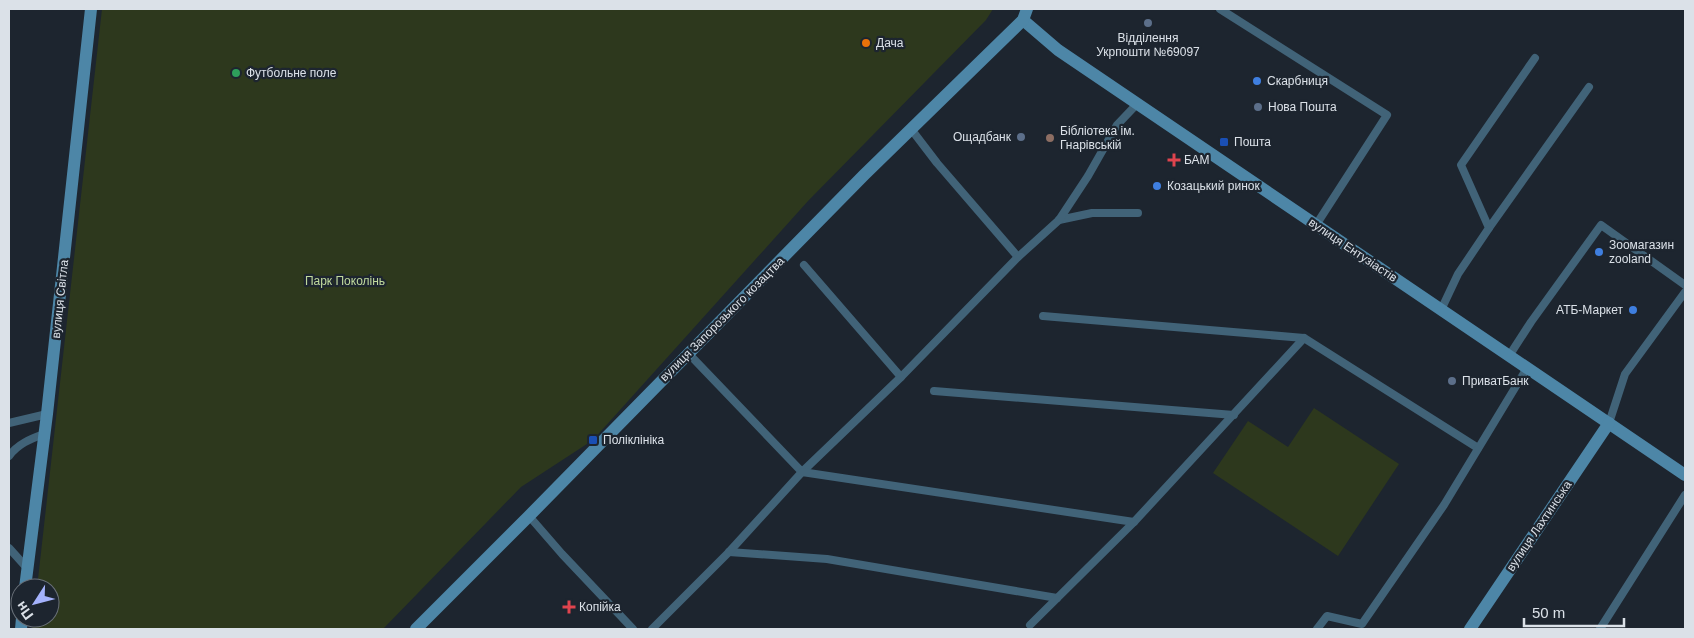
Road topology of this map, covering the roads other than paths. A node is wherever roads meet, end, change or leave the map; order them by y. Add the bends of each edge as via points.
1 (91, 9) edge
2 (1220, 9) edge
3 (1025, 14) edge
4 (1535, 58) dead end
5 (1589, 87) dead end
6 (1137, 104) junction
7 (911, 129) junction
8 (1138, 213) dead end
9 (1059, 220) junction
10 (1316, 225) junction
11 (1489, 228) junction
12 (1018, 258) junction
13 (804, 265) dead end
14 (1685, 285) edge
15 (1685, 292) edge
16 (1441, 310) junction
17 (1043, 316) dead end
18 (1304, 338) junction
19 (688, 353) junction
20 (1509, 356) junction
21 (1527, 368) junction
22 (901, 377) junction
23 (934, 391) dead end
24 (47, 414) junction
25 (1234, 415) junction
26 (9, 423) edge
27 (1609, 423) junction
28 (44, 434) junction
29 (1478, 448) junction
30 (9, 456) edge
31 (802, 472) junction
32 (1685, 475) edge
33 (1685, 495) edge
34 (529, 516) junction
35 (1134, 522) junction
36 (9, 548) edge
37 (729, 552) junction
38 (27, 568) junction
39 (26, 578) edge
40 (1057, 598) junction
41 (1030, 625) dead end
42 (416, 629) edge
43 (633, 629) edge
44 (652, 629) edge
45 (1317, 629) edge
46 (1470, 629) edge
47 (1600, 629) edge

1 - 24 street, вулиця Світла
2 - 10 lane via 1387,115
3 - 6 street, вулиця Ентузіастів via 1058,50
3 - 7 street, вулиця Запорозького козацтва
4 - 11 lane via 1461,164
5 - 11 lane
6 - 9 lane via 1117,126
6 - 10 street, вулиця Ентузіастів
7 - 12 lane
7 - 19 street, вулиця Запорозького козацтва
8 - 9 lane via 1092,213
9 - 12 lane
10 - 16 street, вулиця Ентузіастів
11 - 16 lane via 1458,274
12 - 22 lane
13 - 22 lane
14 - 20 lane via 1601,225
15 - 27 lane via 1625,374
16 - 20 street, вулиця Ентузіастів
17 - 18 lane
18 - 25 lane
18 - 29 lane
19 - 31 lane
19 - 34 street, вулиця Запорозького козацтва
20 - 21 street, вулиця Ентузіастів
21 - 27 street, вулиця Ентузіастів
21 - 29 lane
22 - 31 lane
23 - 25 lane
24 - 26 lane
24 - 28 street, вулиця Світла
25 - 35 lane
27 - 32 street, вулиця Ентузіастів
27 - 46 street, вулиця Лахтинська
28 - 30 lane via 25,441
28 - 38 street, вулиця Світла
29 - 45 lane via 1444,505 1362,624 1327,616
31 - 35 lane
31 - 37 lane
33 - 47 lane
34 - 42 street, вулиця Запорозького козацтва
34 - 43 lane
35 - 40 lane
36 - 38 lane
37 - 40 lane via 827,559
37 - 44 lane
38 - 39 street, вулиця Світла
40 - 41 lane

